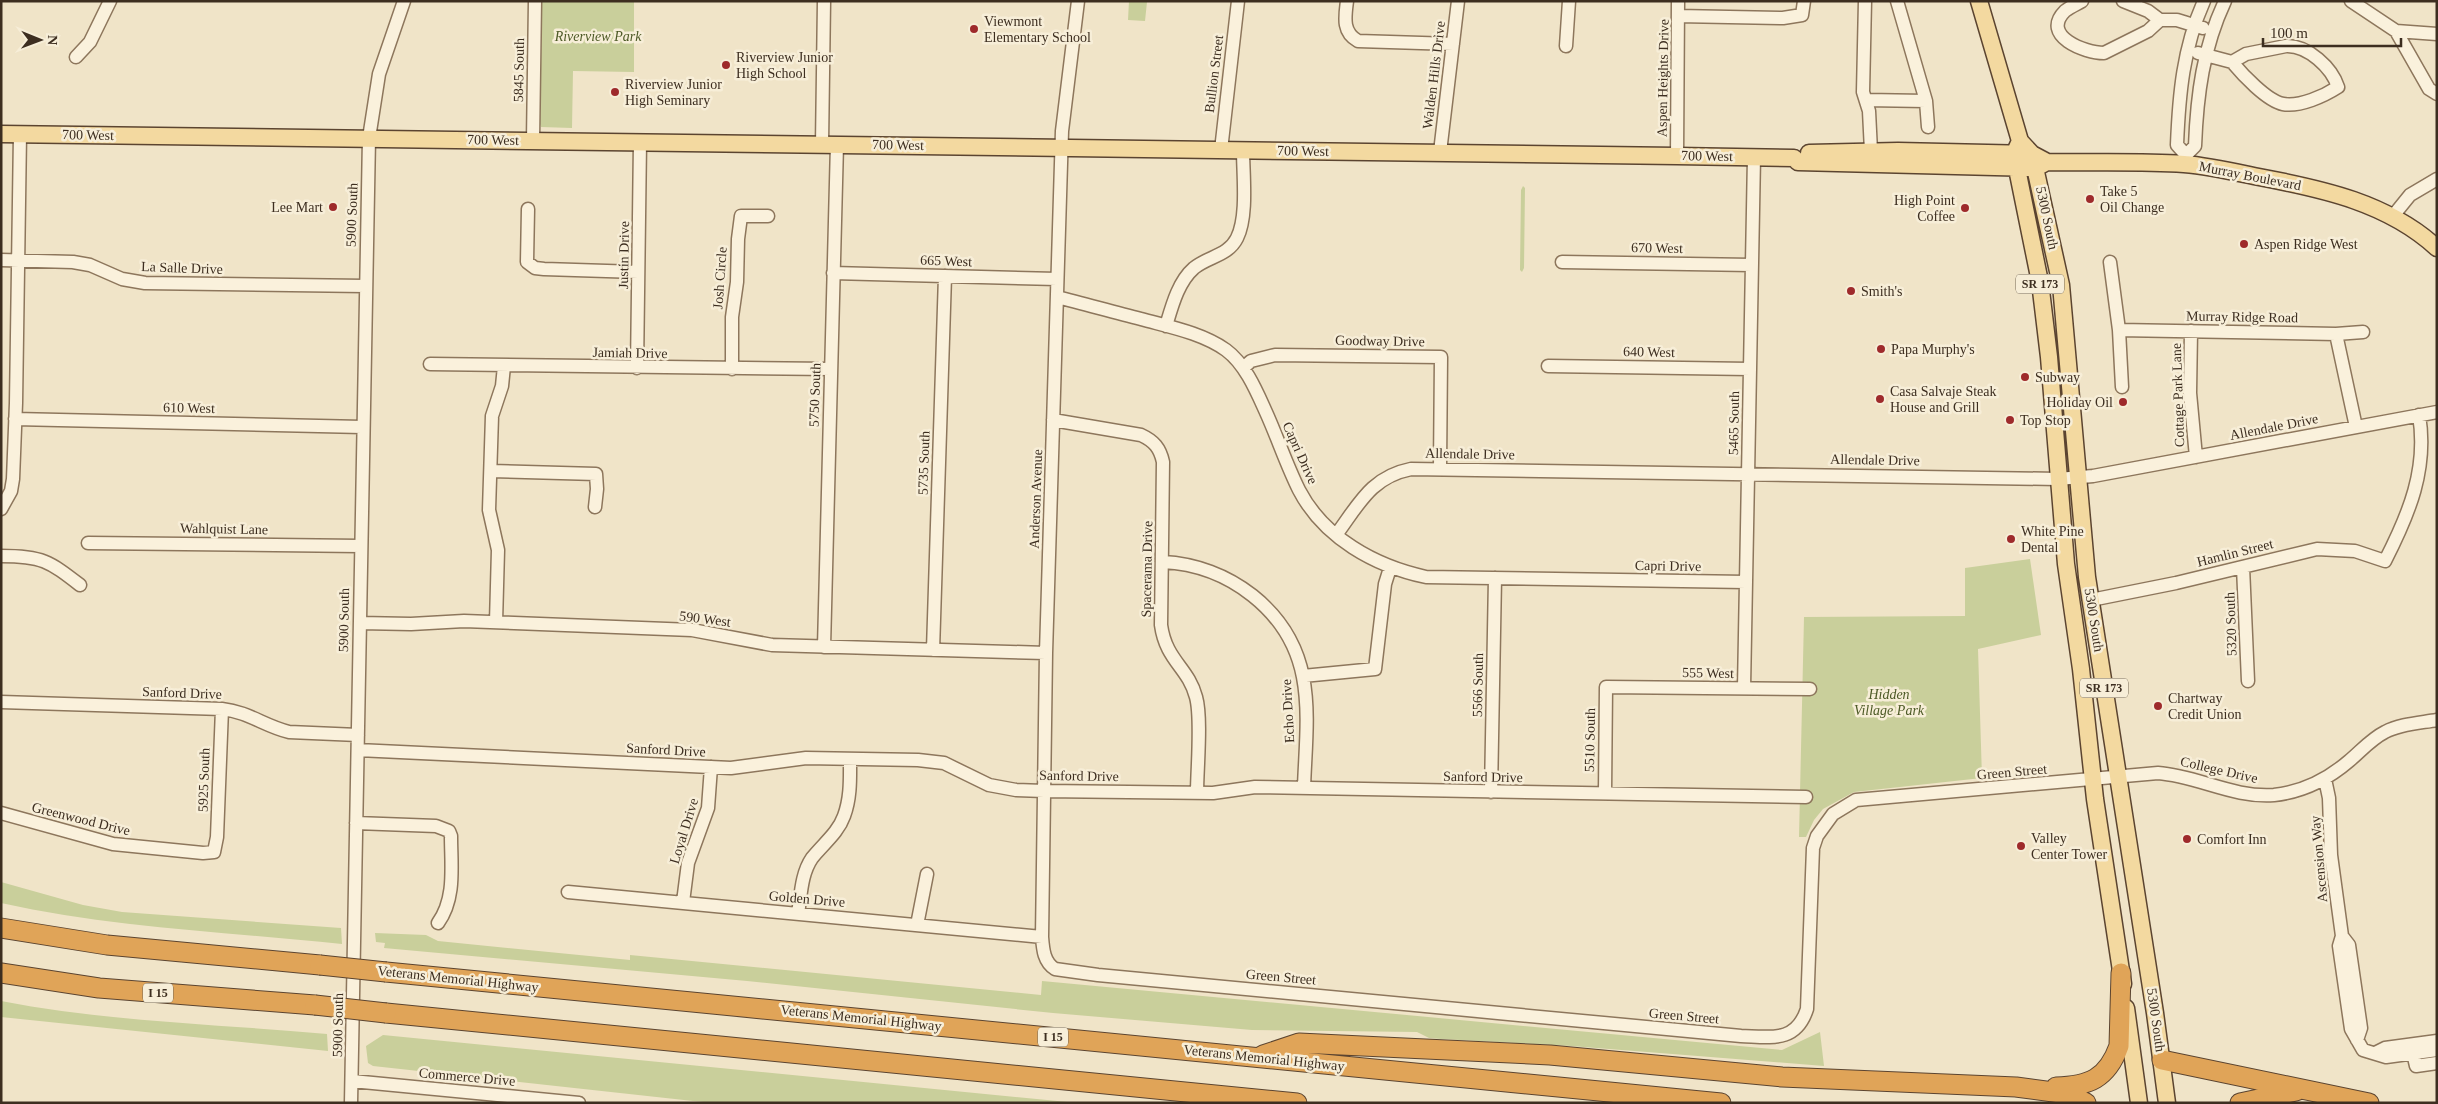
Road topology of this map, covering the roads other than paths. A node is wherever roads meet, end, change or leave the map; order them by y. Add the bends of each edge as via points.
1 (110, 1) edge
2 (404, 1) edge
3 (535, 1) edge
4 (824, 1) edge
5 (1078, 1) edge
6 (1238, 1) edge
7 (1347, 1) edge
8 (1458, 1) edge
9 (1569, 1) edge
10 (1678, 1) edge
11 (1804, 1) edge
12 (1865, 1) edge
13 (1896, 1) edge
14 (1980, 1) edge
15 (2082, 1) edge
16 (2123, 1) edge
17 (2204, 1) edge
18 (2225, 1) edge
19 (2350, 1) edge
20 (1678, 16) junction
21 (2160, 20) junction
22 (2195, 25) junction
23 (2212, 31) junction
24 (2396, 31) junction
25 (2437, 34) edge
26 (1453, 44) junction
27 (1566, 46) dead end
28 (2187, 50) junction
29 (2205, 55) junction
30 (76, 57) dead end
31 (2232, 62) junction
32 (2437, 94) edge
33 (1866, 100) junction
34 (1926, 101) junction
35 (1928, 127) dead end
36 (1, 134) edge
37 (20, 134) junction
38 (369, 138) junction
39 (533, 140) junction
40 (640, 142) junction
41 (829, 144) junction
42 (1061, 147) junction
43 (1221, 150) junction
44 (1243, 150) junction
45 (1871, 151) junction
46 (1440, 152) junction
47 (2017, 154) junction
48 (1677, 156) junction
49 (1754, 157) junction
50 (1794, 158) junction
51 (2186, 160) junction
52 (2038, 161) junction
53 (2437, 179) edge
54 (528, 209) dead end
55 (768, 216) dead end
56 (2393, 216) junction
57 (2437, 248) edge
58 (1, 260) edge
59 (18, 260) junction
60 (1562, 262) dead end
61 (2110, 262) dead end
62 (1752, 265) junction
63 (638, 272) junction
64 (833, 272) junction
65 (945, 276) junction
66 (1057, 279) junction
67 (365, 286) junction
68 (1057, 297) junction
69 (1166, 326) junction
70 (2119, 330) junction
71 (2191, 331) junction
72 (2363, 332) dead end
73 (2336, 334) junction
74 (430, 364) dead end
75 (504, 366) junction
76 (1548, 366) dead end
77 (637, 368) junction
78 (1243, 368) junction
79 (831, 369) junction
80 (1750, 369) junction
81 (732, 370) junction
82 (2122, 387) dead end
83 (2437, 412) edge
84 (2419, 415) junction
85 (15, 419) junction
86 (1053, 420) junction
87 (2356, 427) junction
88 (362, 428) junction
89 (2196, 457) junction
90 (1440, 468) junction
91 (490, 471) junction
92 (1748, 474) junction
93 (2077, 478) junction
94 (2058, 479) junction
95 (595, 506) dead end
96 (1, 509) edge
97 (1336, 535) junction
98 (88, 543) dead end
99 (360, 546) junction
100 (1, 556) edge
101 (1163, 562) junction
102 (2243, 567) junction
103 (1390, 568) junction
104 (1495, 578) junction
105 (1746, 582) junction
106 (80, 585) dead end
107 (2091, 600) junction
108 (496, 622) junction
109 (360, 623) junction
110 (824, 647) junction
111 (933, 650) junction
112 (1046, 653) junction
113 (1303, 676) junction
114 (2248, 681) dead end
115 (1606, 686) joint
116 (1744, 688) junction
117 (1810, 690) dead end
118 (1, 702) edge
119 (222, 709) junction
120 (2437, 720) edge
121 (358, 735) junction
122 (358, 750) junction
123 (850, 759) junction
124 (711, 767) junction
125 (2117, 777) junction
126 (2093, 779) junction
127 (2325, 779) junction
128 (1304, 788) junction
129 (1044, 791) junction
130 (1491, 792) junction
131 (1197, 793) junction
132 (1605, 793) junction
133 (1806, 797) dead end
134 (1, 813) edge
135 (356, 823) junction
136 (214, 852) joint
137 (927, 874) dead end
138 (568, 892) dead end
139 (683, 902) junction
140 (798, 914) junction
141 (438, 923) dead end
142 (1, 924) edge
143 (917, 925) junction
144 (1, 928) edge
145 (27, 933) junction
146 (1042, 937) junction
147 (1, 973) edge
148 (2121, 973) junction
149 (1080, 974) joint
150 (2437, 1040) edge
151 (2437, 1050) edge
152 (2375, 1053) junction
153 (2413, 1054) junction
154 (1258, 1057) junction
155 (2162, 1060) junction
156 (2437, 1064) edge
157 (352, 1081) junction
158 (2016, 1087) junction
159 (2307, 1090) junction
160 (1176, 1092) junction
161 (351, 1103) edge
162 (579, 1103) edge
163 (1197, 1103) edge
164 (1298, 1103) edge
165 (1721, 1103) edge
166 (2086, 1103) edge
167 (2139, 1103) edge
168 (2167, 1103) edge
169 (2240, 1103) edge
170 (2369, 1103) edge

1 - 30 street via 90,42
2 - 38 street, 5900 South via 379,74
3 - 39 street, 5845 South
4 - 41 street, 5750 South
5 - 42 street, Anderson Avenue
6 - 43 street, Bullion Street
7 - 26 street via 1346,29 1358,41
8 - 26 street, Walden Hills Drive
9 - 27 street
10 - 20 street, Aspen Heights Drive
11 - 20 street via 1802,15 1783,18
12 - 33 street via 1863,92
13 - 34 street
14 - 47 main road, 5300 South / SR 173
15 - 21 street via 2066,10 2060,18 2059,32 2067,43 2097,53 2115,49 2148,31
16 - 21 street via 2148,11
17 - 22 street
18 - 23 street
19 - 24 street
20 - 48 street, Aspen Heights Drive
21 - 22 street
22 - 23 street
22 - 28 street
23 - 29 street
24 - 25 street
24 - 32 street via 2430,89
26 - 46 street, Walden Hills Drive
28 - 29 street
28 - 51 street via 2179,92 2177,145
29 - 31 street
29 - 51 street via 2197,109 2196,146
31 - 31 street via 2246,54 2296,46 2327,69 2338,87 2320,97 2284,104 2276,102 2245,78
33 - 34 street
33 - 45 street
34 - 35 street
36 - 37 main road, 700 West
37 - 38 main road, 700 West
37 - 59 street
38 - 39 main road, 700 West
38 - 67 street, 5900 South
39 - 40 main road, 700 West
40 - 41 main road, 700 West
40 - 63 street, Justin Drive
41 - 42 main road, 700 West
41 - 64 street, 5750 South
42 - 43 main road, 700 West
42 - 66 street, Anderson Avenue
43 - 44 main road, 700 West
44 - 46 main road, 700 West
44 - 69 street via 1242,219 1237,239 1226,252 1204,261 1185,277
45 - 47 main road, 700 West
45 - 50 main road, 700 West via 1800,153
46 - 48 main road, 700 West
47 - 50 main road, 700 West via 1834,164 1798,162
47 - 52 main road, Murray Boulevard
47 - 52 main road, 5300 South / SR 173
47 - 94 main road, 5300 South / SR 173 via 2040,282
48 - 49 main road, 700 West
49 - 50 main road, 700 West
49 - 62 street, 5465 South
51 - 52 main road, Murray Boulevard
51 - 56 main road, Murray Boulevard via 2315,188
52 - 93 main road, 5300 South / SR 173 via 2060,285
53 - 56 street via 2410,195
54 - 63 street via 527,262 531,266 544,270
55 - 81 street, Josh Circle via 741,216 732,317
56 - 57 main road, Murray Boulevard
58 - 59 street, La Salle Drive
59 - 67 street, La Salle Drive via 81,263 115,277 145,283
59 - 85 street
60 - 62 street, 670 West
61 - 70 street
62 - 80 street, 5465 South
63 - 77 street, Justin Drive
64 - 65 street, 665 West
64 - 79 street, 5750 South
65 - 66 street, 665 West
65 - 111 street, 5735 South
66 - 68 street, Anderson Avenue
67 - 88 street, 5900 South
68 - 69 street, Capri Drive
68 - 86 street, Anderson Avenue
69 - 78 street, Capri Drive via 1210,340 1228,351
70 - 71 street, Murray Ridge Road
70 - 82 street
71 - 73 street, Murray Ridge Road
71 - 89 street, Cottage Park Lane via 2190,393
72 - 73 street, Murray Ridge Road
73 - 87 street
74 - 75 street, Jamiah Drive
75 - 77 street, Jamiah Drive
75 - 91 street via 504,380 492,416
76 - 80 street, 640 West
77 - 81 street, Jamiah Drive
78 - 90 street, Goodway Drive via 1251,361 1275,355 1441,357
78 - 97 street, Capri Drive via 1258,394 1300,492
79 - 81 street, Jamiah Drive
79 - 110 street, 5750 South
80 - 92 street, 5465 South
83 - 84 street, Allendale Drive
84 - 87 street, Allendale Drive
84 - 102 street, Hamlin Street via 2421,458 2416,490 2385,561 2355,551 2317,549
85 - 88 street, 610 West
85 - 96 street via 12,485
86 - 101 street, Spacerama Drive via 1141,435 1154,442 1164,462
86 - 112 street, Anderson Avenue
87 - 89 street, Allendale Drive
88 - 99 street, 5900 South
89 - 93 street, Allendale Drive
90 - 92 street, Allendale Drive
90 - 97 street, Allendale Drive via 1411,469 1385,477 1362,500
91 - 95 street via 596,474
91 - 108 street via 490,521 498,556
92 - 94 street, Allendale Drive
92 - 105 street, 5465 South
93 - 94 street, Allendale Drive
93 - 107 main road, 5300 South / SR 173
94 - 126 main road, 5300 South / SR 173
97 - 103 street, Capri Drive
98 - 99 street, Wahlquist Lane
99 - 109 street, 5900 South
100 - 106 street via 46,560
101 - 113 street, Echo Drive via 1222,575 1254,596 1282,627
101 - 131 street, Spacerama Drive via 1163,640 1197,697
102 - 107 street, Hamlin Street
102 - 114 street, 5320 South
103 - 104 street, Capri Drive via 1426,577
103 - 113 street via 1384,584 1375,669
104 - 105 street, Capri Drive
104 - 130 street, 5566 South
105 - 116 street, 5465 South
107 - 125 main road, 5300 South / SR 173
108 - 109 street, 590 West
108 - 110 street, 590 West via 692,630 760,644
109 - 121 street, 5900 South
110 - 111 street, 590 West
111 - 112 street, 590 West
112 - 129 street, Anderson Avenue
113 - 128 street, Echo Drive via 1306,709
115 - 116 street, 555 West
115 - 132 street, 5510 South
116 - 117 street, 555 West
118 - 119 street, Sanford Drive
119 - 121 street, Sanford Drive via 248,714 289,732
119 - 136 street, 5925 South
120 - 127 street, College Drive via 2386,732
121 - 122 street, 5900 South
122 - 124 street, Sanford Drive
122 - 135 street, 5900 South
123 - 124 street, Sanford Drive via 791,758 747,766
123 - 129 street, Sanford Drive via 930,760 944,763 989,785
123 - 140 street via 849,794 844,816 804,874
124 - 139 street, Loyal Drive via 708,808 688,863
125 - 126 street, College Drive
125 - 127 street, College Drive via 2176,774 2256,795 2290,791
125 - 155 main road, 5300 South / SR 173
126 - 148 main road, 5300 South / SR 173
126 - 149 street, Green Street via 1856,800 1833,814 1817,836 1813,848 1807,1009 1797,1028 1784,1036 1732,1035
127 - 152 street, Ascension Way via 2351,1029 2363,1050
128 - 130 street, Sanford Drive
128 - 131 street, Sanford Drive via 1255,787
129 - 131 street, Sanford Drive
129 - 146 street, Anderson Avenue
130 - 132 street, Sanford Drive
132 - 133 street, Sanford Drive
134 - 136 street, Greenwood Drive via 121,846
135 - 141 street via 436,826 449,831 451,898
135 - 157 street, 5900 South
137 - 143 street
138 - 139 street, Golden Drive
139 - 140 street, Golden Drive
140 - 143 street, Golden Drive
142 - 145 highway
143 - 146 street, Golden Drive
144 - 145 highway, Veterans Memorial Highway / I 15
145 - 154 highway, Veterans Memorial Highway / I 15, bridge via 107,945
146 - 149 street, Anderson Avenue via 1044,955 1050,966
147 - 160 highway, I 15, bridge via 98,988 315,1005
148 - 158 highway via 2119,1046 2099,1079 2077,1086
148 - 167 main road, 5300 South / SR 173
150 - 152 street via 2386,1048
151 - 153 street
152 - 153 street via 2386,1056
153 - 156 street via 2416,1066
154 - 158 highway via 1299,1042 1550,1056 1782,1077
154 - 165 highway, Veterans Memorial Highway / I 15
155 - 159 highway
155 - 168 main road, 5300 South / SR 173
157 - 161 street, 5900 South
157 - 162 street, Commerce Drive
158 - 166 highway via 2068,1094
159 - 169 highway
159 - 170 highway
160 - 163 highway
160 - 164 highway, I 15

